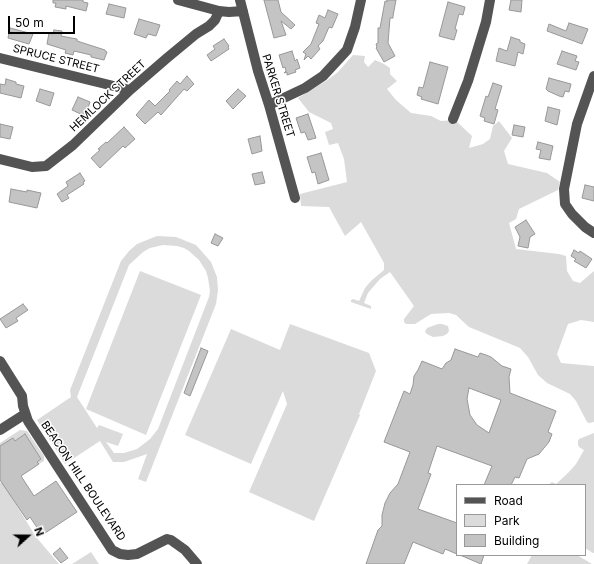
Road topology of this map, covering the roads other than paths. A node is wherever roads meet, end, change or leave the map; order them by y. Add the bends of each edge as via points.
1 (178, 0) edge
2 (240, 0) edge
3 (362, 0) edge
4 (490, 0) edge
5 (219, 11) junction
6 (243, 11) junction
7 (0, 58) edge
8 (594, 76) edge
9 (130, 90) junction
10 (269, 105) junction
11 (453, 118) dead end
12 (0, 158) edge
13 (295, 198) dead end
14 (594, 233) edge
15 (0, 361) edge
16 (25, 414) junction
17 (0, 430) edge
18 (197, 564) edge

1 - 5 street
2 - 6 street, PARKER STREET
3 - 10 street via 347,50 323,76 305,88
4 - 11 street via 468,81
5 - 6 street
5 - 9 street, HEMLOCK STREET via 209,26
6 - 10 street, PARKER STREET
7 - 9 street, SPRUCE STREET
8 - 14 street via 577,124 564,189 565,204 572,214
9 - 12 street, HEMLOCK STREET via 73,145 46,166 32,167
10 - 13 street, PARKER STREET
15 - 16 street, BEACON HILL BOULEVARD via 22,396
16 - 17 street
16 - 18 street, BEACON HILL BOULEVARD via 112,550 120,554 137,554 167,539 185,550

